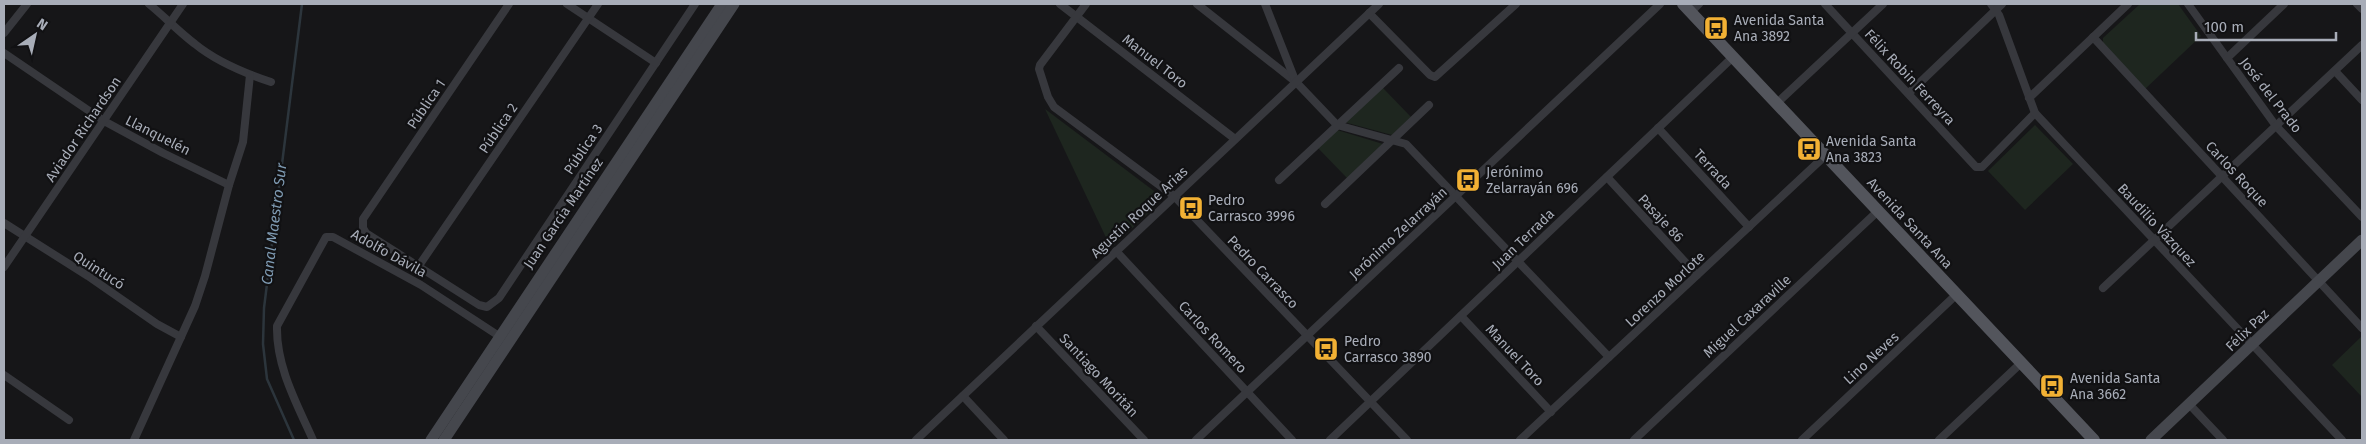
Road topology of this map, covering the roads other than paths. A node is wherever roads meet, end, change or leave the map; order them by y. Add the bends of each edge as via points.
1 (27, 4) edge
2 (149, 4) edge
3 (183, 4) edge
4 (509, 4) edge
5 (567, 4) edge
6 (598, 4) edge
7 (695, 4) edge
8 (722, 4) edge
9 (734, 4) edge
10 (1060, 4) edge
11 (1086, 4) edge
12 (1197, 4) edge
13 (1265, 4) edge
14 (1516, 4) edge
15 (1660, 4) edge
16 (1825, 4) edge
17 (1883, 4) edge
18 (2128, 4) edge
19 (2188, 4) edge
20 (2284, 4) edge
21 (2357, 4) edge
22 (1376, 5) edge
23 (1691, 6) edge
24 (1996, 6) edge
25 (2362, 9) edge
26 (1369, 13) junction
27 (1076, 16) junction
28 (588, 18) junction
29 (171, 21) junction
30 (4, 33) edge
31 (1853, 33) junction
32 (2092, 37) junction
33 (2362, 45) edge
34 (4, 52) edge
35 (1733, 57) junction
36 (2227, 58) junction
37 (656, 63) junction
38 (1399, 68) dead end
39 (2335, 71) junction
40 (250, 75) junction
41 (271, 82) dead end
42 (1296, 82) junction
43 (1909, 93) junction
44 (2028, 98) junction
45 (2362, 100) edge
46 (1777, 103) junction
47 (1429, 105) dead end
48 (2035, 113) junction
49 (104, 121) junction
50 (1337, 125) junction
51 (2276, 126) junction
52 (1658, 128) junction
53 (1235, 139) junction
54 (1392, 140) junction
55 (1826, 155) junction
56 (1607, 177) junction
57 (2222, 177) junction
58 (1279, 180) dead end
59 (229, 185) junction
60 (1174, 196) junction
61 (1455, 197) junction
62 (1325, 204) dead end
63 (1878, 211) junction
64 (2362, 217) edge
65 (4, 222) edge
66 (1749, 227) junction
67 (25, 236) junction
68 (2362, 240) edge
69 (2154, 241) junction
70 (1116, 251) junction
71 (1517, 262) junction
72 (418, 266) junction
73 (4, 267) edge
74 (1697, 275) junction
75 (2318, 281) junction
76 (2103, 288) dead end
77 (1957, 294) junction
78 (1461, 316) junction
79 (1036, 326) junction
80 (2362, 328) edge
81 (499, 336) junction
82 (1307, 336) junction
83 (182, 337) junction
84 (2253, 345) junction
85 (1609, 358) junction
86 (2021, 363) junction
87 (4, 375) edge
88 (1248, 392) junction
89 (962, 396) junction
90 (1370, 402) junction
91 (2189, 404) junction
92 (1551, 412) junction
93 (70, 420) dead end
94 (134, 440) edge
95 (313, 440) edge
96 (431, 440) edge
97 (444, 440) edge
98 (916, 440) edge
99 (1004, 440) edge
100 (1144, 440) edge
101 (1196, 440) edge
102 (1292, 440) edge
103 (1330, 440) edge
104 (1407, 440) edge
105 (1520, 440) edge
106 (1634, 440) edge
107 (1802, 440) edge
108 (1939, 440) edge
109 (2094, 440) edge
110 (2151, 440) edge
111 (2222, 440) edge
112 (2342, 440) edge

1 - 30 street
2 - 29 street
3 - 29 street, Aviador Richardson
4 - 72 street, Pública 1 via 363,219 366,232
5 - 28 street
6 - 28 street, Pública 2
7 - 37 street, Pública 3
8 - 81 main road, Juan García Martínez
9 - 97 main road, Juan García Martínez
10 - 27 street, Manuel Toro
11 - 27 street
12 - 42 street
13 - 42 street
14 - 26 street via 1435,77 1430,76
15 - 61 street, Jerónimo Zelarrayán
16 - 31 street, Félix Robin Ferreyra
17 - 31 street
18 - 32 street
19 - 36 street, José del Prado
20 - 36 street
21 - 25 street
22 - 26 street, Agustín Roque Arias
23 - 35 main road, Avenida Santa Ana
24 - 43 street
24 - 44 street, Baudilio Vázquez
26 - 42 street, Agustín Roque Arias
27 - 53 street, Manuel Toro
27 - 60 street, Pedro Carrasco via 1040,65 1048,97 1054,107
28 - 37 street
28 - 72 street, Pública 2
29 - 40 street via 196,46
29 - 49 street, Aviador Richardson
31 - 43 street, Félix Robin Ferreyra
31 - 46 street
32 - 44 street
32 - 57 street, Carlos Roque
33 - 39 street
34 - 49 street, Llanquelén
35 - 46 main road, Avenida Santa Ana
35 - 52 street, Juan Terrada
36 - 51 street, José del Prado
37 - 72 street, Pública 3 via 490,307 479,305
38 - 50 street
39 - 45 street
39 - 51 street
40 - 41 street
40 - 59 street via 245,129
42 - 50 street
42 - 53 street, Agustín Roque Arias
43 - 48 street, Félix Robin Ferreyra via 1976,167 1982,167
44 - 48 street, Baudilio Vázquez
46 - 55 main road, Avenida Santa Ana
47 - 54 street
48 - 69 street, Baudilio Vázquez
49 - 59 street, Llanquelén
49 - 67 street, Aviador Richardson
50 - 54 street
50 - 58 street
51 - 57 street
51 - 64 street, José del Prado
52 - 56 street, Juan Terrada
52 - 66 street, Terrada
53 - 60 street, Agustín Roque Arias
54 - 61 street via 1406,144
54 - 62 street
55 - 63 main road, Avenida Santa Ana
55 - 66 street, Lorenzo Morlote
56 - 71 street, Juan Terrada
56 - 74 street, Pasaje 86
57 - 69 street
57 - 75 street, Carlos Roque
59 - 83 street via 205,276
60 - 70 street, Agustín Roque Arias
60 - 82 street, Pedro Carrasco
61 - 71 street
61 - 82 street, Jerónimo Zelarrayán
63 - 77 main road, Avenida Santa Ana
63 - 106 street, Miguel Caxaraville
65 - 67 street, Quintucó
66 - 74 street, Lorenzo Morlote
67 - 73 street, Aviador Richardson
67 - 83 street, Quintucó
68 - 75 main road, Félix Paz
69 - 76 street
69 - 84 street, Baudilio Vázquez
70 - 79 street, Agustín Roque Arias
70 - 88 street, Carlos Romero
71 - 78 street, Juan Terrada
71 - 85 street
74 - 85 street, Lorenzo Morlote
75 - 80 street, Carlos Roque
75 - 84 main road, Félix Paz
77 - 86 main road, Avenida Santa Ana
77 - 107 street, Lino Neves
78 - 90 street, Juan Terrada
78 - 92 street, Manuel Toro
79 - 89 street, Agustín Roque Arias
79 - 100 street, Santiago Moritán
81 - 95 street, Adolfo Dávila via 421,285 333,237 326,237 277,326 283,371
81 - 96 main road, Juan García Martínez
82 - 88 street, Jerónimo Zelarrayán
82 - 90 street, Pedro Carrasco
83 - 94 street
84 - 91 main road, Félix Paz
84 - 112 street, Baudilio Vázquez
85 - 92 street, Lorenzo Morlote
86 - 108 street
86 - 109 main road, Avenida Santa Ana
87 - 93 street
88 - 101 street, Jerónimo Zelarrayán
88 - 102 street, Carlos Romero
89 - 98 street, Agustín Roque Arias
89 - 99 street
90 - 103 street, Juan Terrada
90 - 104 street, Pedro Carrasco
91 - 110 main road, Félix Paz
91 - 111 street
92 - 105 street, Lorenzo Morlote

